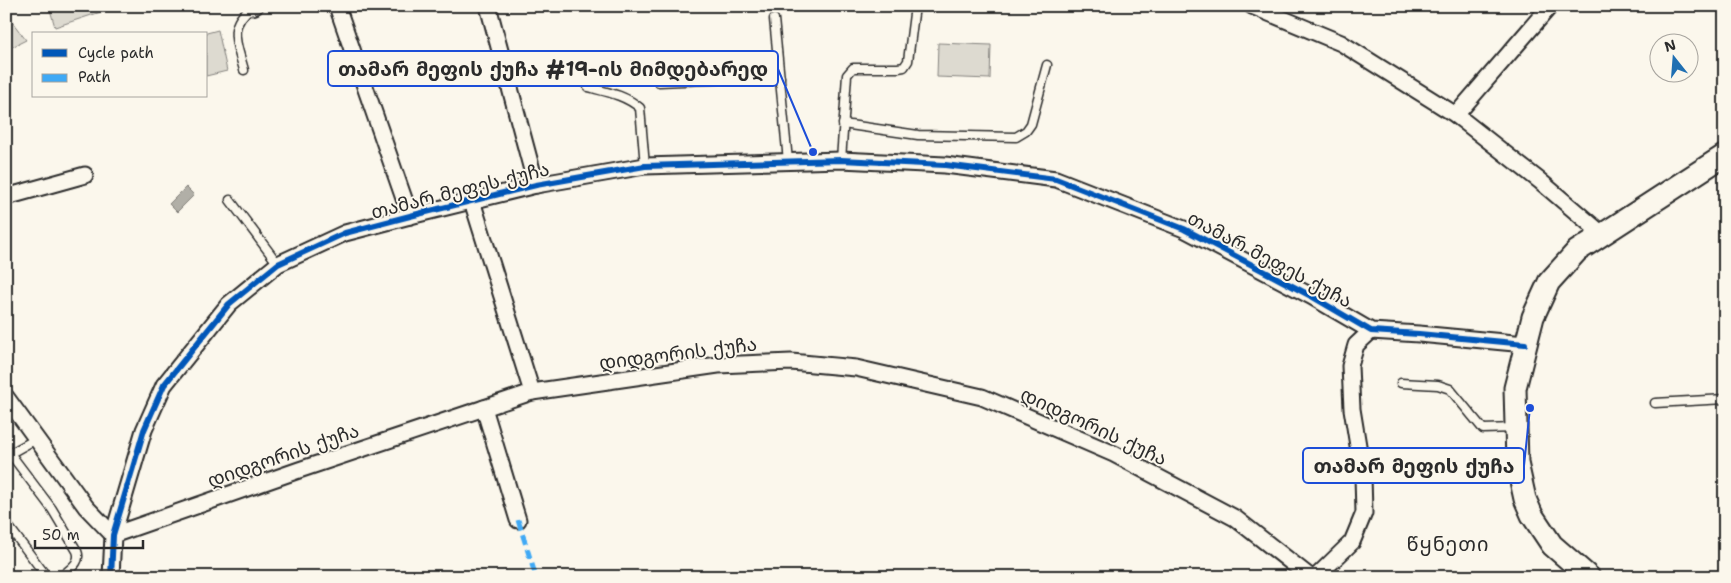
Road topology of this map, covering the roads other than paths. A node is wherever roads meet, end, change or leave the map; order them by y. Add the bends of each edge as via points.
1 (337, 6) edge
2 (488, 6) edge
3 (915, 6) edge
4 (1252, 6) edge
5 (1550, 6) edge
6 (254, 7) edge
7 (774, 19) dead end
8 (1047, 65) dead end
9 (244, 70) dead end
10 (780, 77) junction
11 (659, 82) dead end
12 (588, 88) dead end
13 (1456, 115) junction
14 (843, 124) junction
15 (1725, 155) edge
16 (841, 160) junction
17 (788, 161) junction
18 (645, 166) junction
19 (85, 175) dead end
20 (536, 185) junction
21 (6, 197) edge
22 (230, 200) dead end
23 (472, 201) junction
24 (410, 216) junction
25 (1602, 234) junction
26 (278, 264) junction
27 (1372, 331) junction
28 (1525, 344) junction
29 (1401, 383) dead end
30 (532, 392) junction
31 (6, 397) edge
32 (1725, 399) edge
33 (1655, 403) dead end
34 (484, 408) junction
35 (1515, 428) junction
36 (36, 439) junction
37 (8, 453) edge
38 (518, 520) dead end
39 (6, 523) edge
40 (113, 535) junction
41 (48, 577) edge
42 (61, 577) edge
43 (111, 577) edge
44 (1310, 577) edge
45 (1316, 577) edge
46 (1588, 577) edge

1 - 24 street
2 - 20 street
3 - 14 lane via 908,61 904,66 853,68 846,74
4 - 13 street via 1341,43
5 - 13 street
6 - 9 lane via 238,21 235,30
7 - 10 lane
8 - 14 lane via 1031,124 1026,132 1016,137 918,135
10 - 11 lane
10 - 17 lane
12 - 18 lane via 631,100 640,108
13 - 25 street
14 - 16 lane
15 - 25 main road
16 - 17 street, თამარ მეფეს ქუჩა
16 - 27 street, თამარ მეფეს ქუჩა via 945,165 1056,178 1184,229
17 - 18 street, თამარ მეფეს ქუჩა
18 - 20 street, თამარ მეფეს ქუჩა
19 - 21 street
20 - 23 street, თამარ მეფეს ქუჩა
22 - 26 lane
23 - 24 street, თამარ მეფეს ქუჩა
23 - 30 street
24 - 26 street, თამარ მეფეს ქუჩა via 345,233
25 - 28 main road via 1577,252 1549,282
26 - 40 street, თამარ მეფეს ქუჩა via 229,304 164,385 144,430
27 - 28 street, თამარ მეფეს ქუჩა
27 - 45 street via 1356,345 1350,366 1352,409 1363,476 1364,513 1352,542
28 - 35 main road via 1515,388
29 - 35 lane via 1438,385 1450,389 1483,429
30 - 34 street, დიდგორის ქუჩა
30 - 44 street, დიდგორის ქუჩა via 718,365 791,362 856,368 982,397 1114,454 1235,518
31 - 36 street
32 - 33 lane
34 - 38 street
34 - 40 street, დიდგორის ქუჩა
35 - 46 main road via 1517,463 1532,515 1552,545
36 - 37 lane
36 - 40 street via 86,507
37 - 42 lane via 52,509 77,551 77,563
39 - 41 lane
40 - 43 street, თამარ მეფეს ქუჩა

